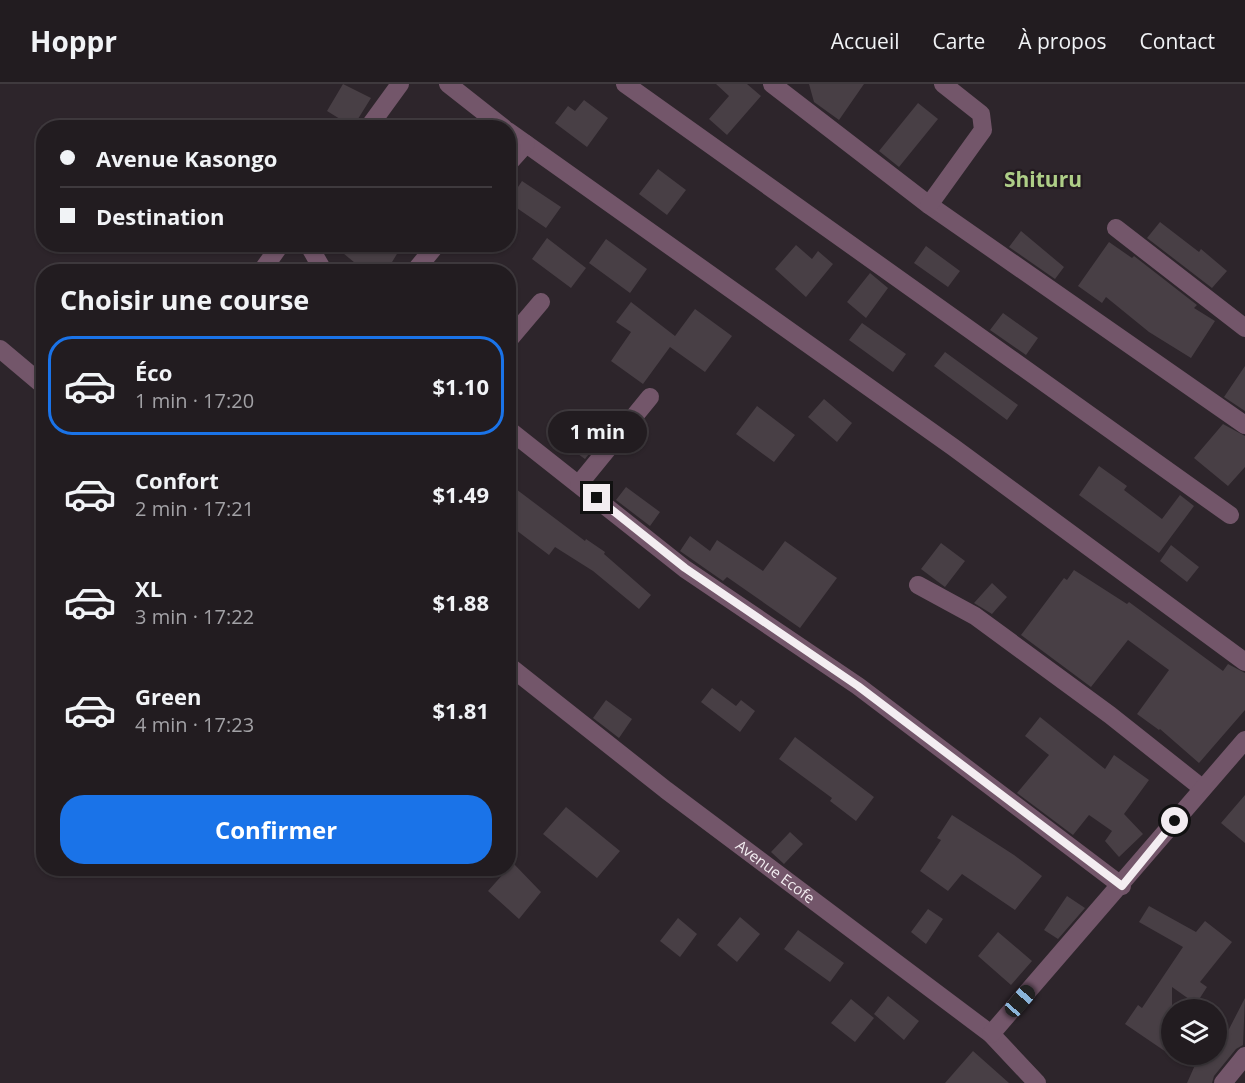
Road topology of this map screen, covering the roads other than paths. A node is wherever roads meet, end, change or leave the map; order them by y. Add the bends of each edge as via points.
1 (400, 84) edge
2 (448, 84) edge
3 (625, 84) edge
4 (772, 84) edge
5 (943, 84) edge
6 (374, 120) edge
7 (494, 120) edge
8 (516, 137) edge
9 (526, 144) junction
10 (516, 155) edge
11 (929, 205) junction
12 (1116, 228) dead end
13 (430, 252) edge
14 (421, 264) edge
15 (541, 302) dead end
16 (1245, 328) edge
17 (516, 331) edge
18 (0, 349) edge
19 (36, 379) edge
20 (650, 397) dead end
21 (1245, 425) edge
22 (516, 435) edge
23 (579, 484) junction
24 (1230, 515) dead end
25 (918, 585) dead end
26 (1245, 662) edge
27 (516, 671) edge
28 (1245, 740) edge
29 (1202, 788) junction
30 (1122, 886) junction
31 (991, 1034) junction
32 (1245, 1056) edge
33 (1037, 1083) edge
34 (1223, 1083) edge

1 - 6 street
2 - 7 street
3 - 24 street
4 - 11 street
5 - 11 street via 981,114 983,129
8 - 9 street
9 - 10 street
9 - 26 street via 664,239
11 - 21 street
12 - 16 street
13 - 14 street
15 - 17 street
18 - 19 street
20 - 23 street
22 - 23 street
23 - 30 street via 685,568 858,686
25 - 29 street via 975,616
27 - 31 street, Avenue Ecofe
28 - 29 street
29 - 30 street
30 - 31 street
31 - 33 street, Avenue Ecofe
32 - 34 street

